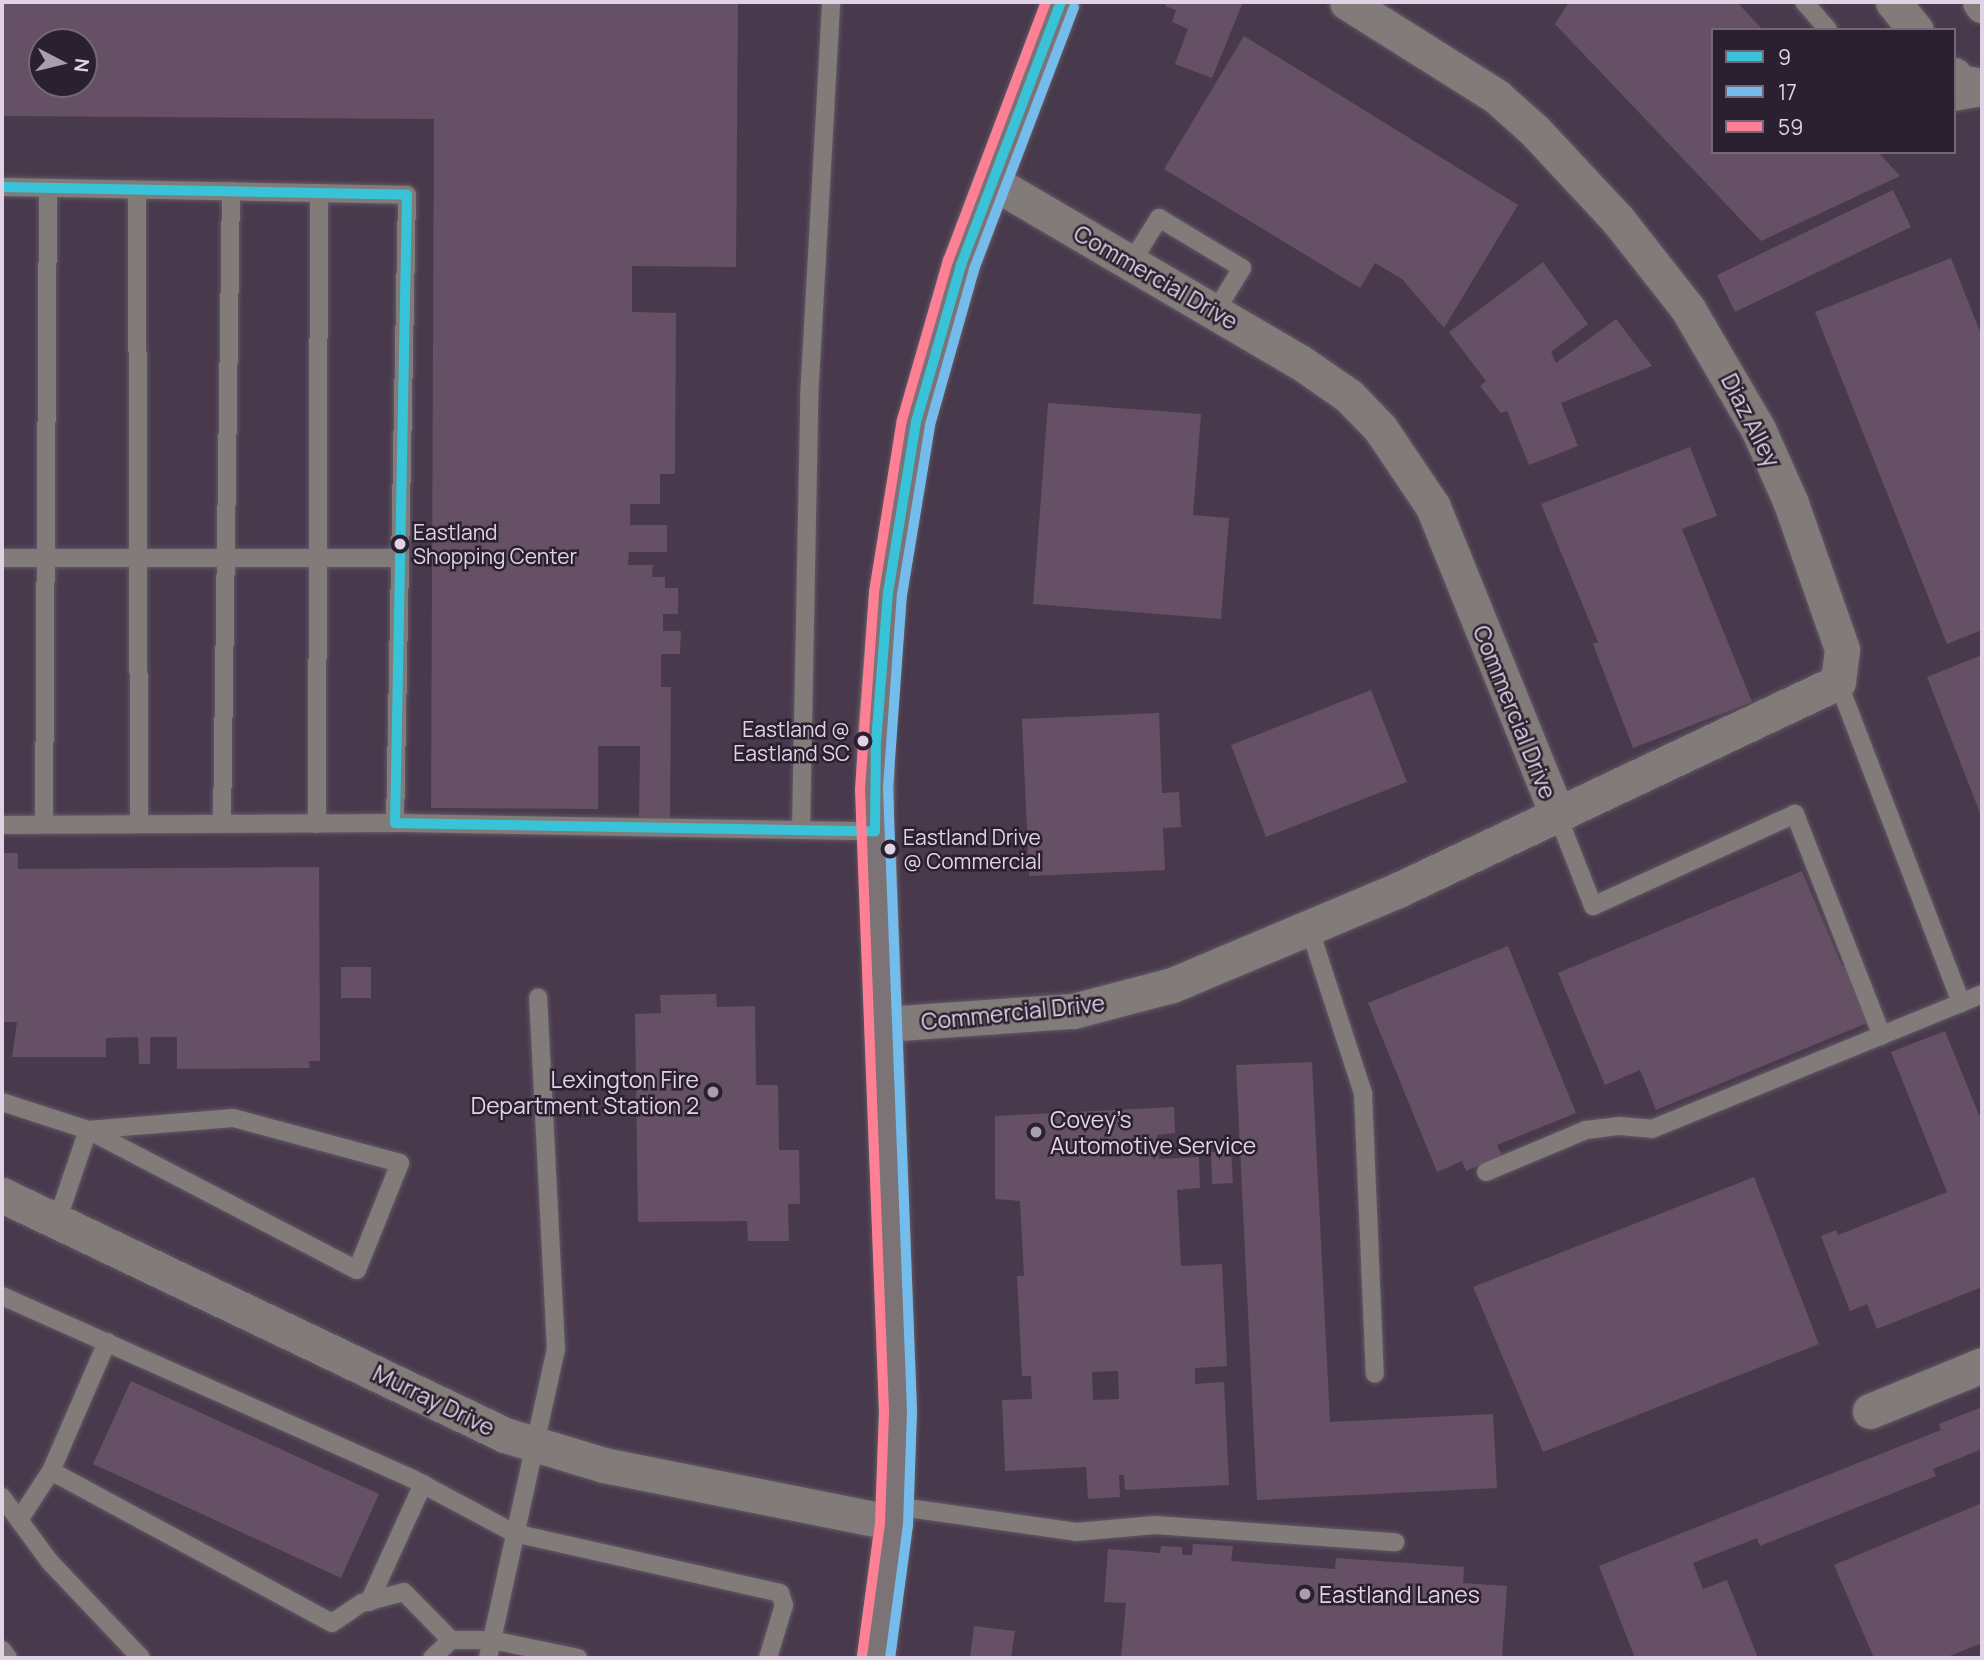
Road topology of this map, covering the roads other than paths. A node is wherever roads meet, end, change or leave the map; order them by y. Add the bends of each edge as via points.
1 (831, 2) edge
2 (1061, 2) edge
3 (1347, 2) edge
4 (1804, 2) edge
5 (1893, 2) edge
6 (1826, 28) edge
7 (1914, 28) edge
8 (1956, 78) edge
9 (1982, 86) edge
10 (1982, 97) edge
11 (1956, 102) edge
12 (990, 181) junction
13 (2, 187) edge
14 (48, 188) junction
15 (137, 190) junction
16 (231, 191) junction
17 (319, 193) junction
18 (1131, 263) junction
19 (1215, 312) junction
20 (139, 557) junction
21 (227, 557) junction
22 (316, 557) junction
23 (2, 558) edge
24 (43, 558) junction
25 (400, 558) junction
26 (1838, 682) junction
27 (1557, 814) junction
28 (395, 823) junction
29 (44, 824) junction
30 (139, 824) junction
31 (222, 824) junction
32 (317, 824) junction
33 (2, 825) edge
34 (802, 830) junction
35 (876, 840) junction
36 (1309, 927) junction
37 (1982, 994) edge
38 (538, 998) dead end
39 (1961, 1003) junction
40 (885, 1024) junction
41 (1882, 1036) junction
42 (2, 1102) edge
43 (88, 1130) junction
44 (1486, 1172) dead end
45 (2, 1195) edge
46 (57, 1221) junction
47 (2, 1296) edge
48 (107, 1342) junction
49 (1982, 1365) edge
50 (1375, 1374) dead end
51 (1870, 1411) dead end
52 (533, 1443) junction
53 (51, 1471) junction
54 (423, 1484) junction
55 (2, 1497) edge
56 (894, 1514) junction
57 (19, 1520) junction
58 (514, 1533) junction
59 (1395, 1542) dead end
60 (369, 1602) junction
61 (451, 1640) junction
62 (492, 1640) junction
63 (2, 1650) edge
64 (8, 1658) edge
65 (141, 1658) edge
66 (432, 1658) edge
67 (488, 1658) edge
68 (578, 1658) edge
69 (768, 1658) edge
70 (876, 1658) edge

1 - 34 lane via 809,399
2 - 12 street
3 - 26 street, Diaz Alley via 1496,96 1534,130 1618,220 1688,309 1758,429 1791,503 1842,649 1844,663
4 - 6 lane
5 - 7 street
8 - 9 street
10 - 11 lane
12 - 18 street, Commercial Drive
12 - 35 street via 916,422 903,492 879,687
13 - 14 lane
14 - 15 lane
14 - 24 lane
15 - 16 lane
15 - 20 lane
16 - 17 lane
16 - 21 lane
17 - 22 lane
17 - 25 lane via 407,195
18 - 19 street, Commercial Drive
18 - 19 lane via 1159,218 1242,268
19 - 27 street, Commercial Drive via 1349,397 1403,459 1433,507
20 - 21 lane
20 - 24 lane
20 - 30 lane
21 - 22 lane
21 - 31 lane
22 - 25 lane
22 - 32 lane
23 - 24 lane
24 - 29 lane
25 - 28 lane
26 - 27 street
26 - 39 lane
27 - 36 street, Commercial Drive
27 - 41 lane via 1592,906 1795,814
28 - 32 lane
28 - 34 lane
29 - 30 lane
29 - 33 lane
30 - 31 lane
31 - 32 lane
34 - 35 lane
35 - 40 street
36 - 40 street, Commercial Drive via 1122,1001 1036,1015
36 - 50 lane via 1363,1093
37 - 39 lane
38 - 52 lane via 556,1350
39 - 41 lane
40 - 56 street via 898,1411
41 - 44 lane via 1652,1129 1586,1130
42 - 43 lane
43 - 43 lane via 357,1270 400,1163 233,1118
43 - 46 lane
45 - 46 street, Murray Drive
46 - 52 street, Murray Drive via 409,1390
47 - 48 lane
48 - 53 lane
48 - 54 lane
49 - 51 street
52 - 56 street, Murray Drive via 604,1465
52 - 58 lane
53 - 57 lane
53 - 60 lane via 332,1623
54 - 58 lane
54 - 60 lane
55 - 57 lane
56 - 59 lane via 1076,1532 1155,1525
56 - 70 street
57 - 65 lane via 50,1562
58 - 62 lane
58 - 69 lane via 780,1593 783,1605
60 - 61 lane via 404,1592
61 - 62 lane
61 - 66 lane
62 - 67 lane
62 - 68 lane
63 - 64 lane

